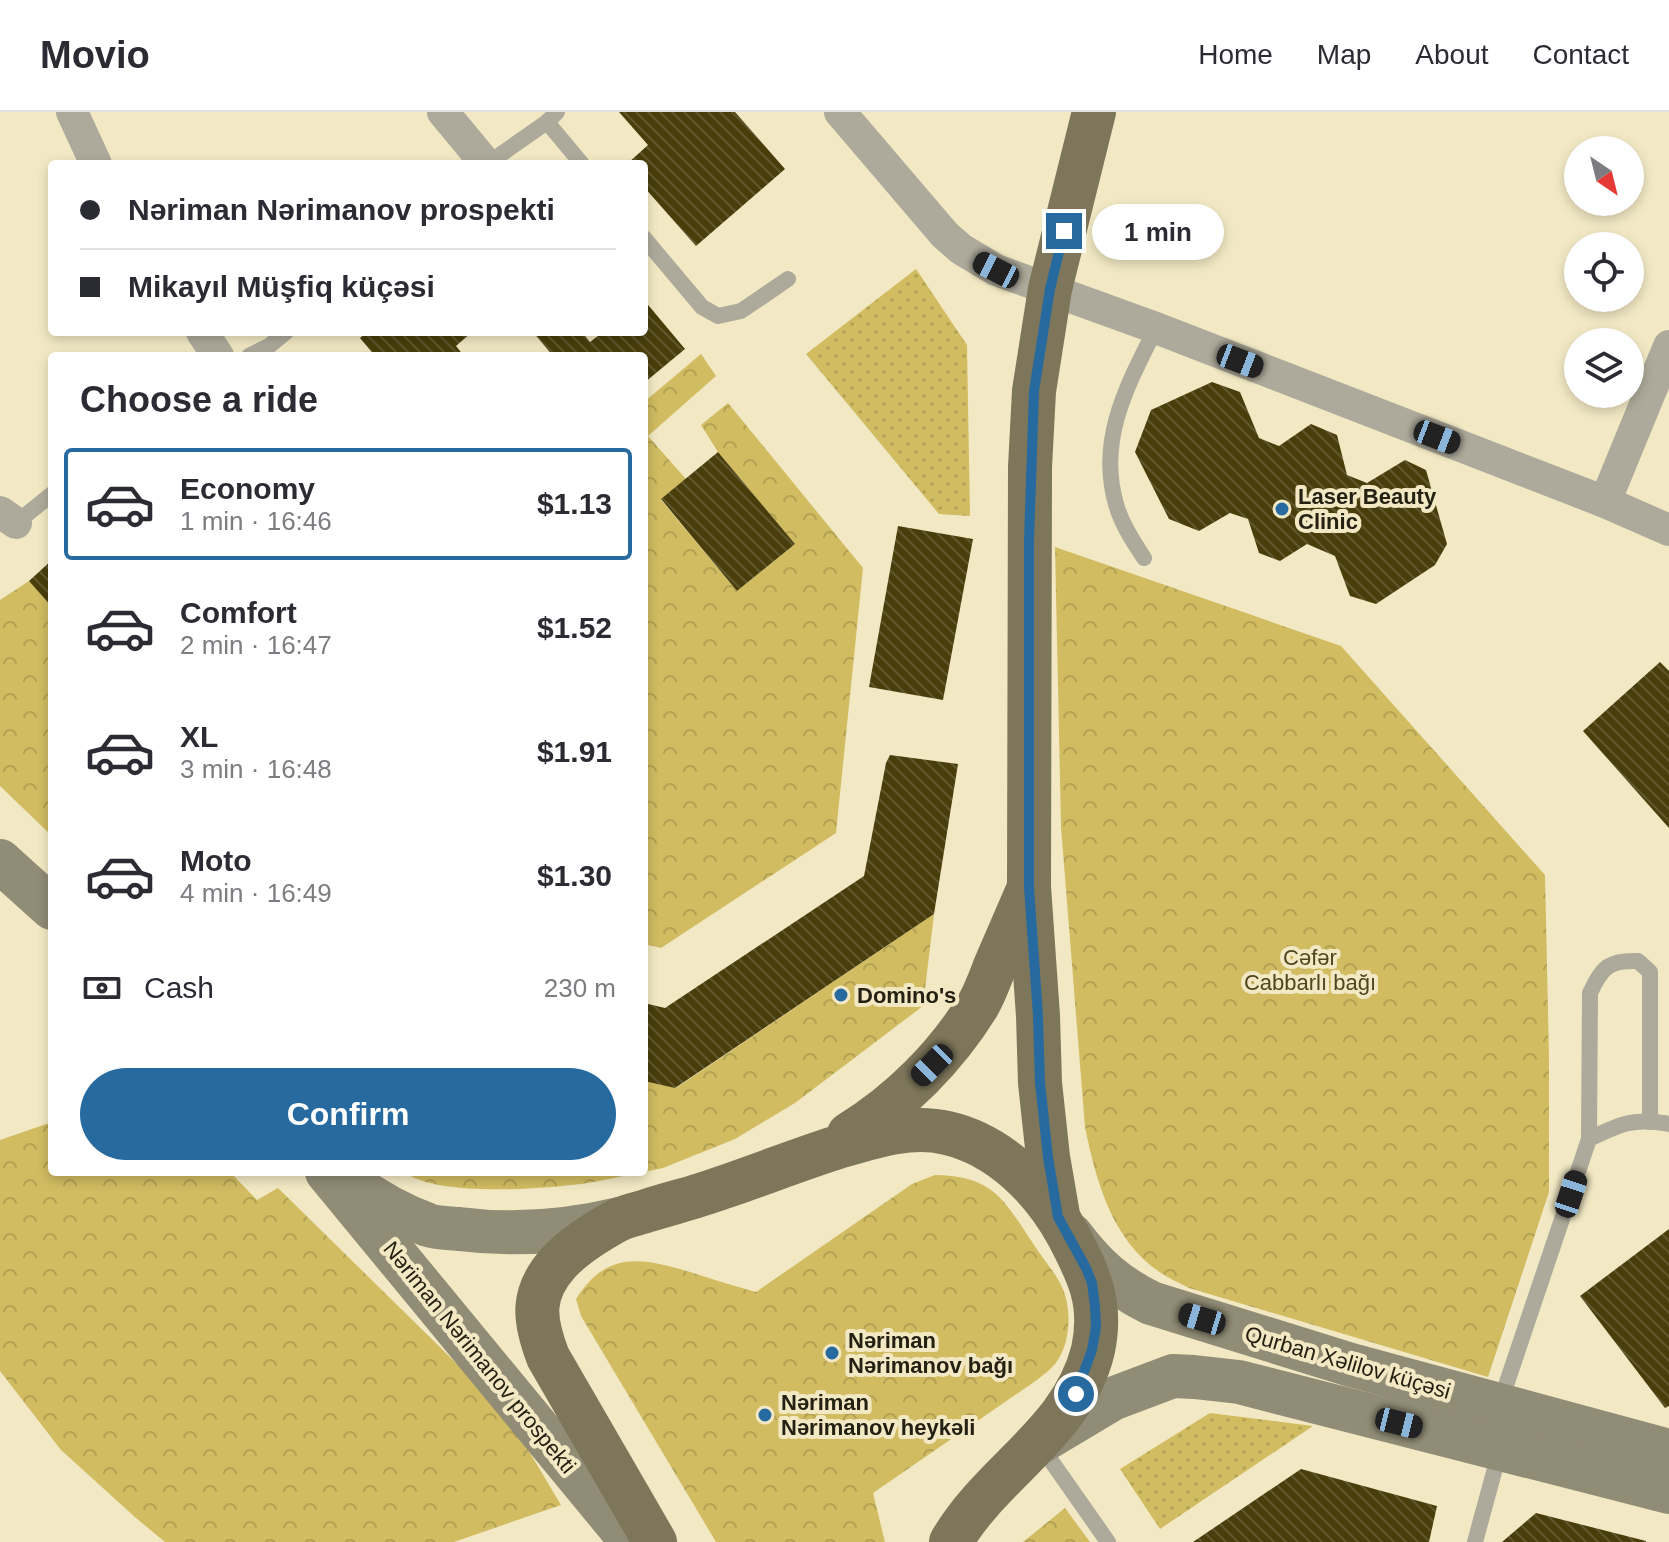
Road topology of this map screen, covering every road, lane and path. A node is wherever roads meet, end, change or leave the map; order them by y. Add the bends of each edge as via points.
1 (72, 112) edge
2 (443, 112) edge
3 (840, 112) edge
4 (1094, 112) edge
5 (552, 117) edge
6 (94, 160) edge
7 (484, 160) edge
8 (493, 160) edge
9 (579, 160) edge
10 (648, 243) edge
11 (788, 279) dead end
12 (1050, 289) junction
13 (1156, 328) junction
14 (1669, 346) edge
15 (48, 496) edge
16 (1605, 502) junction
17 (8, 517) edge
18 (1669, 530) edge
19 (1144, 558) dead end
20 (0, 861) edge
21 (1029, 887) junction
22 (48, 904) edge
23 (1650, 1122) junction
24 (1669, 1124) edge
25 (1589, 1139) junction
26 (799, 1160) junction
27 (330, 1176) edge
28 (343, 1176) edge
29 (1058, 1217) junction
30 (620, 1219) junction
31 (1499, 1405) junction
32 (1038, 1443) junction
33 (1500, 1449) junction
34 (1669, 1451) edge
35 (1669, 1492) edge
36 (632, 1542) edge
37 (655, 1542) edge
38 (951, 1542) edge
39 (1108, 1542) edge
40 (1475, 1542) edge

1 - 6 street
2 - 7 street
3 - 12 street via 961,249 996,270
4 - 12 main road
5 - 8 lane
5 - 9 lane
10 - 11 lane via 702,307 718,316 741,311
12 - 13 street
12 - 21 main road via 1034,391 1030,467
13 - 16 street
13 - 19 lane via 1127,387 1112,443 1116,505
14 - 16 street
15 - 17 lane
16 - 18 street
20 - 22 main road
21 - 26 main road via 980,1003 932,1065 870,1121
21 - 29 main road via 1040,1083
23 - 24 lane
23 - 25 lane via 1615,1126
23 - 25 lane via 1650,972 1638,961 1619,960 1599,973 1590,993
25 - 31 lane
26 - 29 main road, Nəriman Nərimanov prospekti via 902,1131 946,1132 979,1144 1010,1165
26 - 30 main road, Nəriman Nərimanov prospekti
27 - 36 main road, Nəriman Nərimanov prospekti
28 - 30 main road, Nəriman Nərimanov prospekti via 393,1209 431,1226 510,1234
29 - 31 main road, Qurban Xəlilov küçəsi via 1108,1277 1151,1303
29 - 32 main road, Nəriman Nərimanov prospekti via 1092,1283 1096,1327 1076,1394
30 - 37 main road, Nəriman Nərimanov prospekti via 559,1262 539,1294 536,1313 548,1357
31 - 34 main road, Qurban Xəlilov küçəsi
32 - 33 main road, Qurban Xəlilov küçəsi via 1112,1399 1184,1376 1239,1382
32 - 38 main road, Nəriman Nərimanov prospekti via 972,1511
32 - 39 lane
33 - 35 main road, Qurban Xəlilov küçəsi
33 - 40 lane

